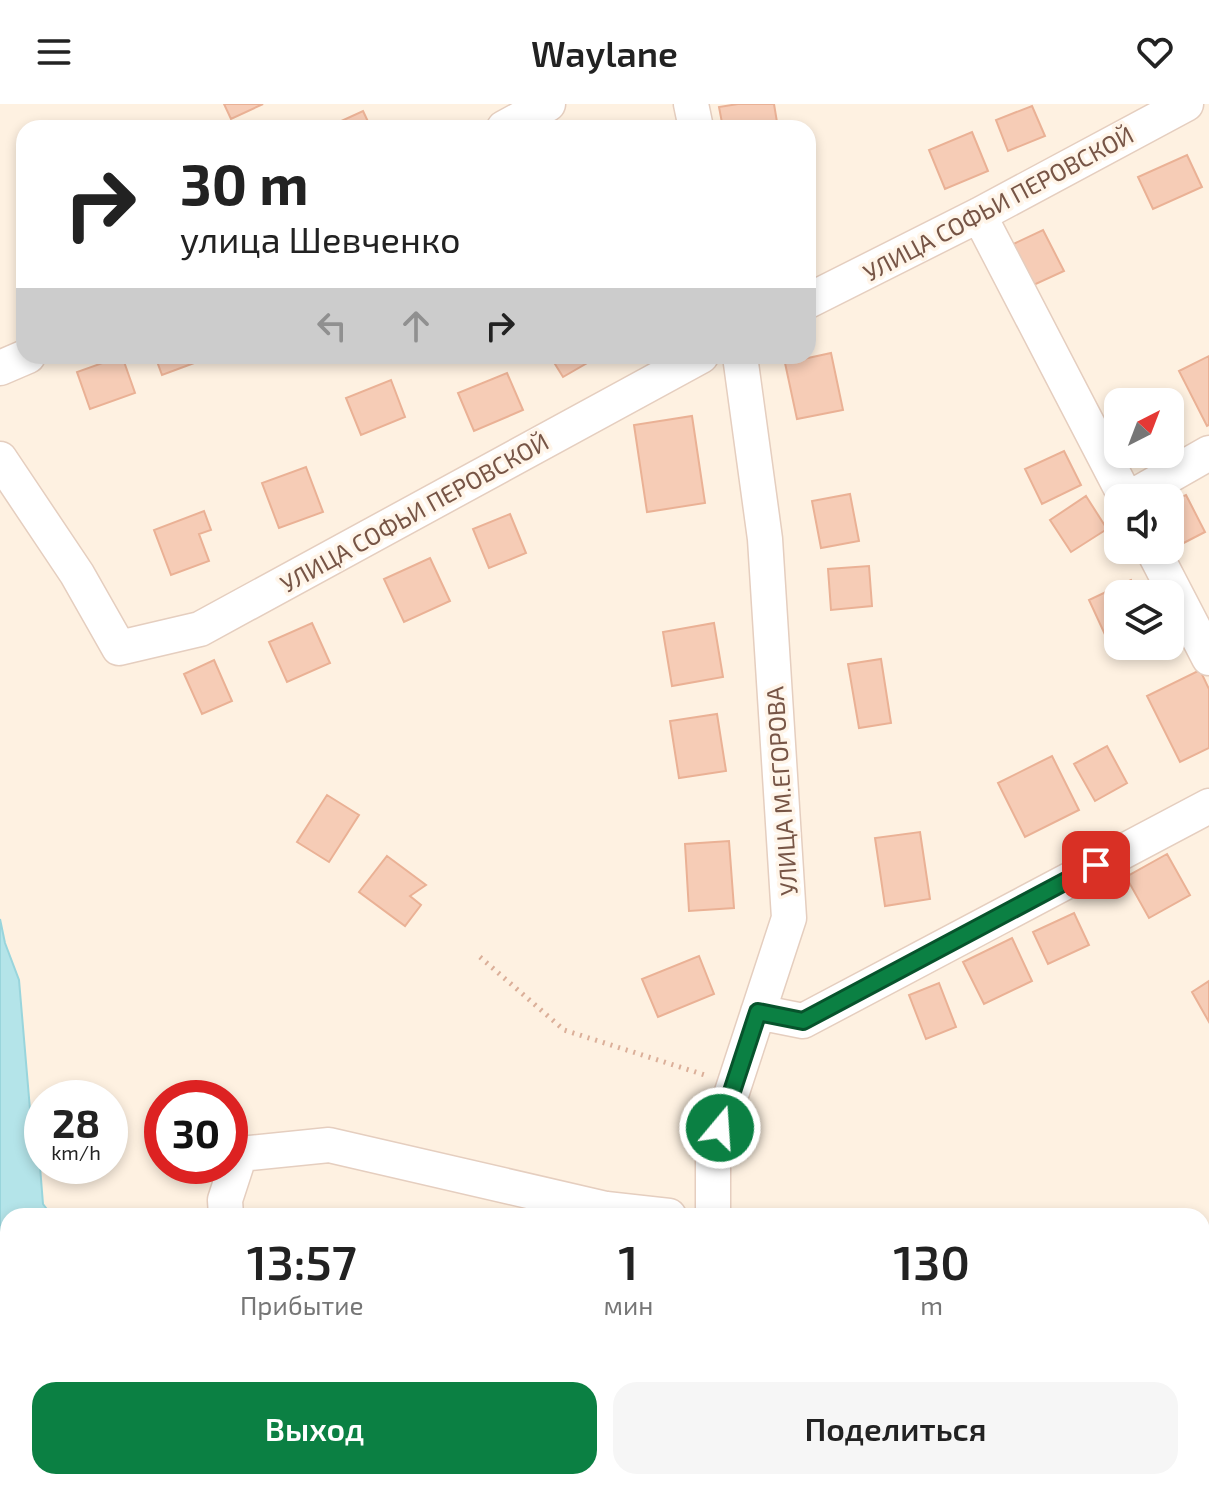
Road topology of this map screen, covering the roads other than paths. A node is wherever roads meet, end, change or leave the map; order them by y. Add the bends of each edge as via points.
1 (548, 104) edge
2 (1186, 104) edge
3 (519, 120) edge
4 (979, 215) junction
5 (816, 297) edge
6 (686, 364) edge
7 (741, 364) edge
8 (1209, 453) edge
9 (0, 459) edge
10 (1121, 484) edge
11 (1153, 484) edge
12 (1160, 564) edge
13 (1209, 658) edge
14 (1207, 811) edge
15 (758, 1012) junction
16 (226, 1208) edge
17 (586, 1208) edge
18 (713, 1208) edge

1 - 3 street
2 - 4 street, УЛИЦА СОФЬИ ПЕРОВСКОЙ
4 - 5 street, УЛИЦА СОФЬИ ПЕРОВСКОЙ
4 - 10 street
6 - 9 street, УЛИЦА СОФЬИ ПЕРОВСКОЙ via 200,629 119,648
7 - 15 street, УЛИЦА М.ЕГОРОВА via 765,539 789,918
8 - 11 street
12 - 13 street
14 - 15 street via 803,1021
15 - 18 street, УЛИЦА М.ЕГОРОВА via 713,1150
16 - 17 street via 240,1154 329,1145

